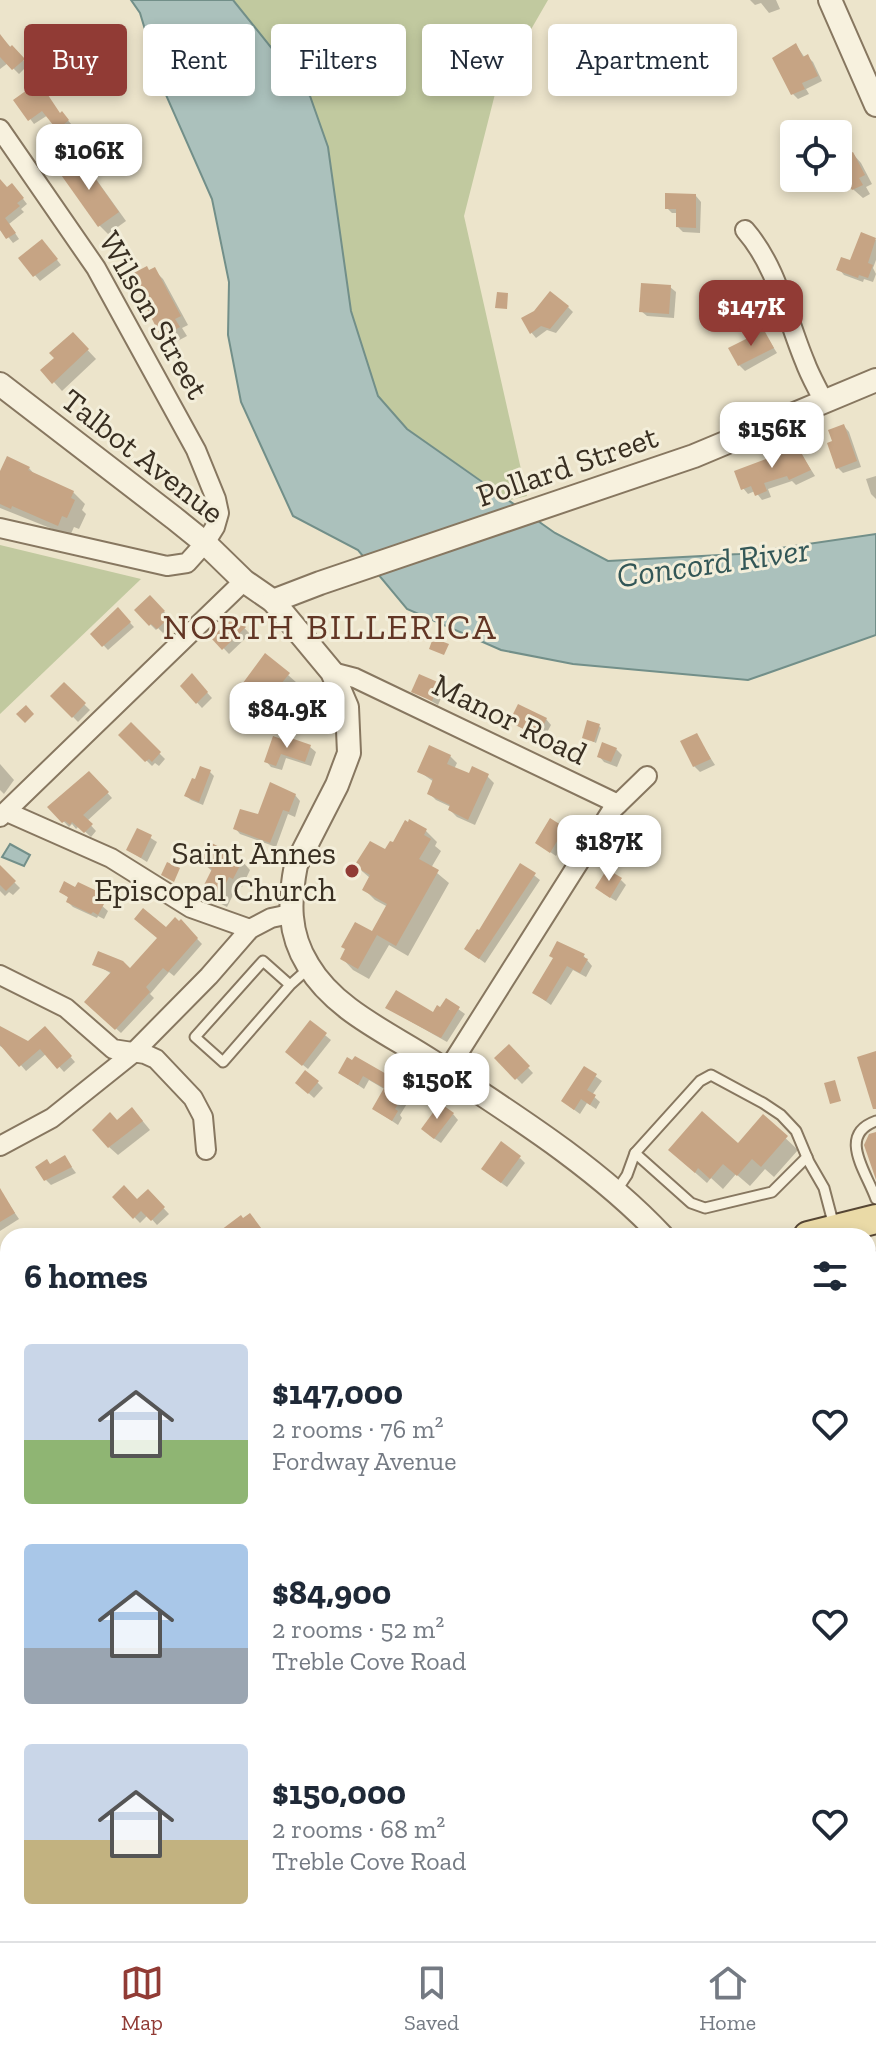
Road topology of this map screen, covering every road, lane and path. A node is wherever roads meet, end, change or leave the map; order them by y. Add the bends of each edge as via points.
1 (830, 0) edge
2 (876, 105) edge
3 (0, 129) edge
4 (745, 230) dead end
5 (876, 380) edge
6 (0, 384) edge
7 (824, 402) junction
8 (0, 528) edge
9 (205, 543) junction
10 (244, 581) junction
11 (273, 601) junction
12 (332, 672) junction
13 (647, 776) dead end
14 (618, 804) junction
15 (3, 814) edge
16 (290, 914) junction
17 (250, 929) junction
18 (309, 968) junction
19 (0, 975) edge
20 (290, 985) junction
21 (132, 1054) junction
22 (447, 1071) junction
23 (876, 1121) edge
24 (0, 1146) edge
25 (206, 1150) dead end
26 (635, 1153) junction
27 (807, 1157) junction
28 (872, 1179) edge
29 (615, 1193) junction
30 (876, 1199) edge
31 (876, 1219) edge
32 (653, 1228) edge
33 (835, 1228) edge
34 (848, 1228) edge

1 - 2 street
3 - 9 street, Wilson Street via 96,268 196,450 219,513
4 - 7 street via 763,254
5 - 7 street, Pollard Street
6 - 9 street, Talbot Avenue
7 - 11 street, Pollard Street via 694,456
8 - 9 street via 167,566 187,563
9 - 10 street, Talbot Avenue
10 - 11 street, Talbot Avenue
10 - 15 street
11 - 12 street, Talbot Avenue
12 - 14 street, Manor Road via 355,678
12 - 16 street, Talbot Avenue via 347,707 349,753 296,865
13 - 14 street
14 - 22 street
15 - 17 street via 111,858 191,908
16 - 17 street
16 - 18 street
17 - 21 street
18 - 20 lane
18 - 22 street via 375,1027
19 - 21 street via 66,1008 113,1049
20 - 20 lane via 263,961 195,1037 223,1062
21 - 24 street via 52,1118
21 - 25 street via 156,1059 193,1098 203,1117
22 - 29 street
23 - 28 lane via 864,1125 854,1146
26 - 27 lane via 691,1203 705,1208 772,1192
26 - 27 lane via 706,1076 716,1076 781,1115 796,1131
26 - 29 lane
27 - 33 lane via 824,1188
28 - 30 lane
29 - 32 street
31 - 34 main road

